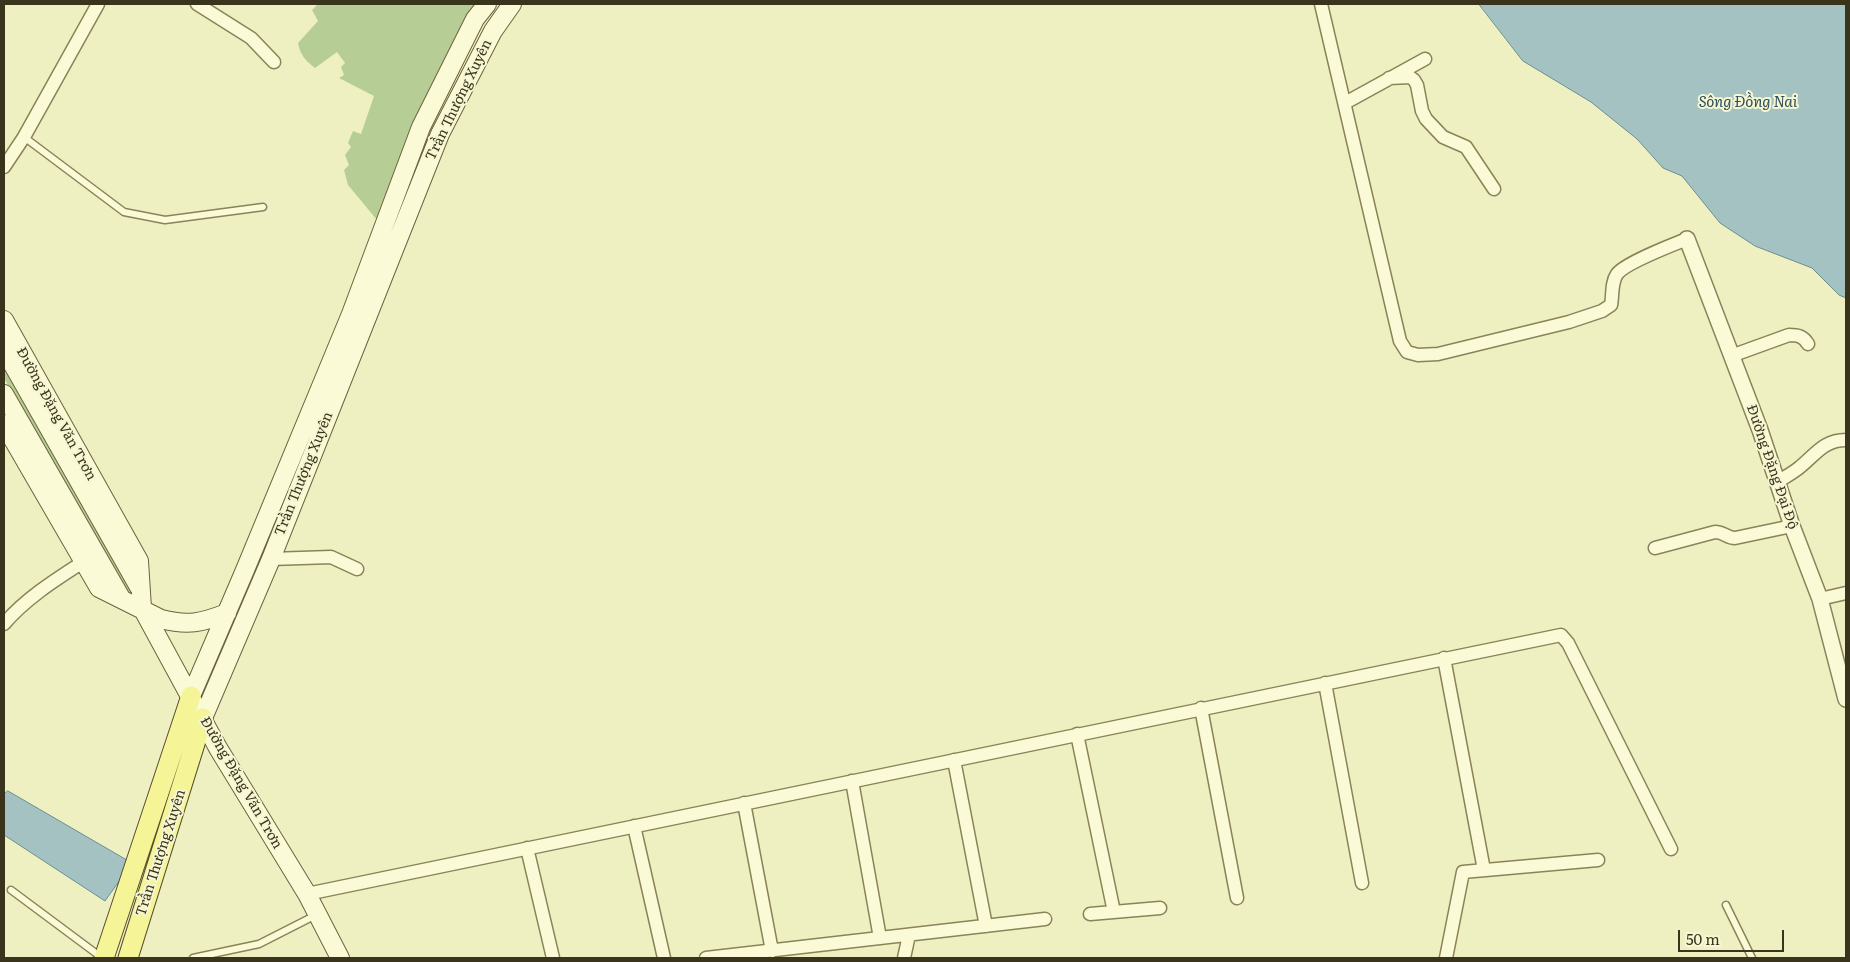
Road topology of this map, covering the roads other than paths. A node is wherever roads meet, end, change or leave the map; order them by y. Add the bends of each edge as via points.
1 (98, 4) edge
2 (197, 4) edge
3 (486, 4) edge
4 (512, 4) edge
5 (1321, 4) edge
6 (1425, 59) dead end
7 (274, 62) dead end
8 (1389, 78) junction
9 (1345, 103) junction
10 (24, 137) junction
11 (4, 167) edge
12 (1494, 188) dead end
13 (263, 207) dead end
14 (1687, 239) joint
15 (4, 320) edge
16 (1808, 344) dead end
17 (4, 349) edge
18 (1732, 356) junction
19 (4, 394) edge
20 (4, 424) edge
21 (1846, 440) edge
22 (1777, 482) junction
23 (1792, 526) junction
24 (1655, 548) dead end
25 (270, 558) junction
26 (83, 562) junction
27 (357, 569) dead end
28 (141, 590) junction
29 (1846, 593) edge
30 (121, 598) junction
31 (1820, 599) junction
32 (142, 608) junction
33 (227, 613) junction
34 (4, 624) edge
35 (1444, 658) junction
36 (1325, 683) junction
37 (191, 696) junction
38 (1846, 699) edge
39 (1201, 708) junction
40 (204, 718) junction
41 (1077, 734) junction
42 (954, 760) junction
43 (852, 781) junction
44 (744, 803) junction
45 (634, 826) junction
46 (527, 848) junction
47 (1671, 848) dead end
48 (1598, 860) dead end
49 (1484, 870) junction
50 (1362, 884) dead end
51 (11, 890) dead end
52 (306, 894) junction
53 (1237, 898) dead end
54 (1726, 905) dead end
55 (1160, 908) dead end
56 (1114, 912) junction
57 (1090, 914) dead end
58 (317, 915) junction
59 (1045, 919) dead end
60 (986, 926) junction
61 (909, 935) junction
62 (880, 938) junction
63 (772, 951) junction
64 (103, 958) edge
65 (128, 958) edge
66 (193, 958) edge
67 (340, 958) edge
68 (553, 958) edge
69 (664, 958) edge
70 (706, 958) edge
71 (904, 958) edge
72 (1446, 958) edge
73 (1752, 958) edge

1 - 10 street
2 - 7 street via 250,38
3 - 33 main road, Trần Thượng Xuyên via 475,19 421,127 351,314
4 - 25 main road, Trần Thượng Xuyên via 493,31 440,134
5 - 9 street
6 - 8 street
8 - 9 street
8 - 12 street via 1410,77 1414,80 1426,119 1443,137 1466,146
9 - 14 street via 1400,341 1406,352 1438,354 1602,311 1611,305 1613,282 1618,273 1643,257
10 - 11 street
10 - 13 lane via 124,212 165,220
14 - 18 street, Đường Đặng Đại Độ
15 - 28 main road, Đường Đặng Văn Trơn via 139,561
16 - 18 street via 1804,338 1789,334
17 - 28 main road, Đường Đặng Văn Trơn
18 - 22 street, Đường Đặng Đại Độ
19 - 30 main road
20 - 26 main road
21 - 22 street via 1823,446 1799,468
22 - 23 street, Đường Đặng Đại Độ
23 - 24 street via 1735,538 1716,532
23 - 31 street, Đường Đặng Đại Độ
25 - 27 street via 331,557
25 - 40 main road, Trần Thượng Xuyên
26 - 30 main road via 99,588
26 - 34 street via 50,583
28 - 32 main road, Đường Đặng Văn Trơn
29 - 31 street
30 - 32 main road
31 - 38 street, Đường Đặng Đại Độ
32 - 33 main road via 161,619 195,624
32 - 37 main road, Đường Đặng Văn Trơn
33 - 37 main road, Trần Thượng Xuyên
35 - 36 street
35 - 47 street via 1561,635 1568,643
35 - 49 street
36 - 39 street
36 - 50 street
37 - 40 main road, Đường Đặng Văn Trơn
37 - 64 main road, Trần Thượng Xuyên
39 - 41 street
39 - 53 street
40 - 52 main road, Đường Đặng Văn Trơn via 218,748
40 - 65 main road, Trần Thượng Xuyên
41 - 42 street
41 - 56 street
42 - 43 street
42 - 60 street
43 - 44 street
43 - 62 street
44 - 45 street
44 - 63 street
45 - 46 street
45 - 69 street
46 - 52 street
46 - 68 street
48 - 49 street
49 - 72 street via 1463,872
51 - 64 lane
52 - 58 main road, Đường Đặng Văn Trơn
54 - 73 lane
55 - 56 street
56 - 57 street
58 - 66 lane via 259,944
58 - 67 main road, Đường Đặng Văn Trơn
59 - 60 street
60 - 61 street
61 - 62 street
61 - 71 street
62 - 63 street
63 - 70 street

